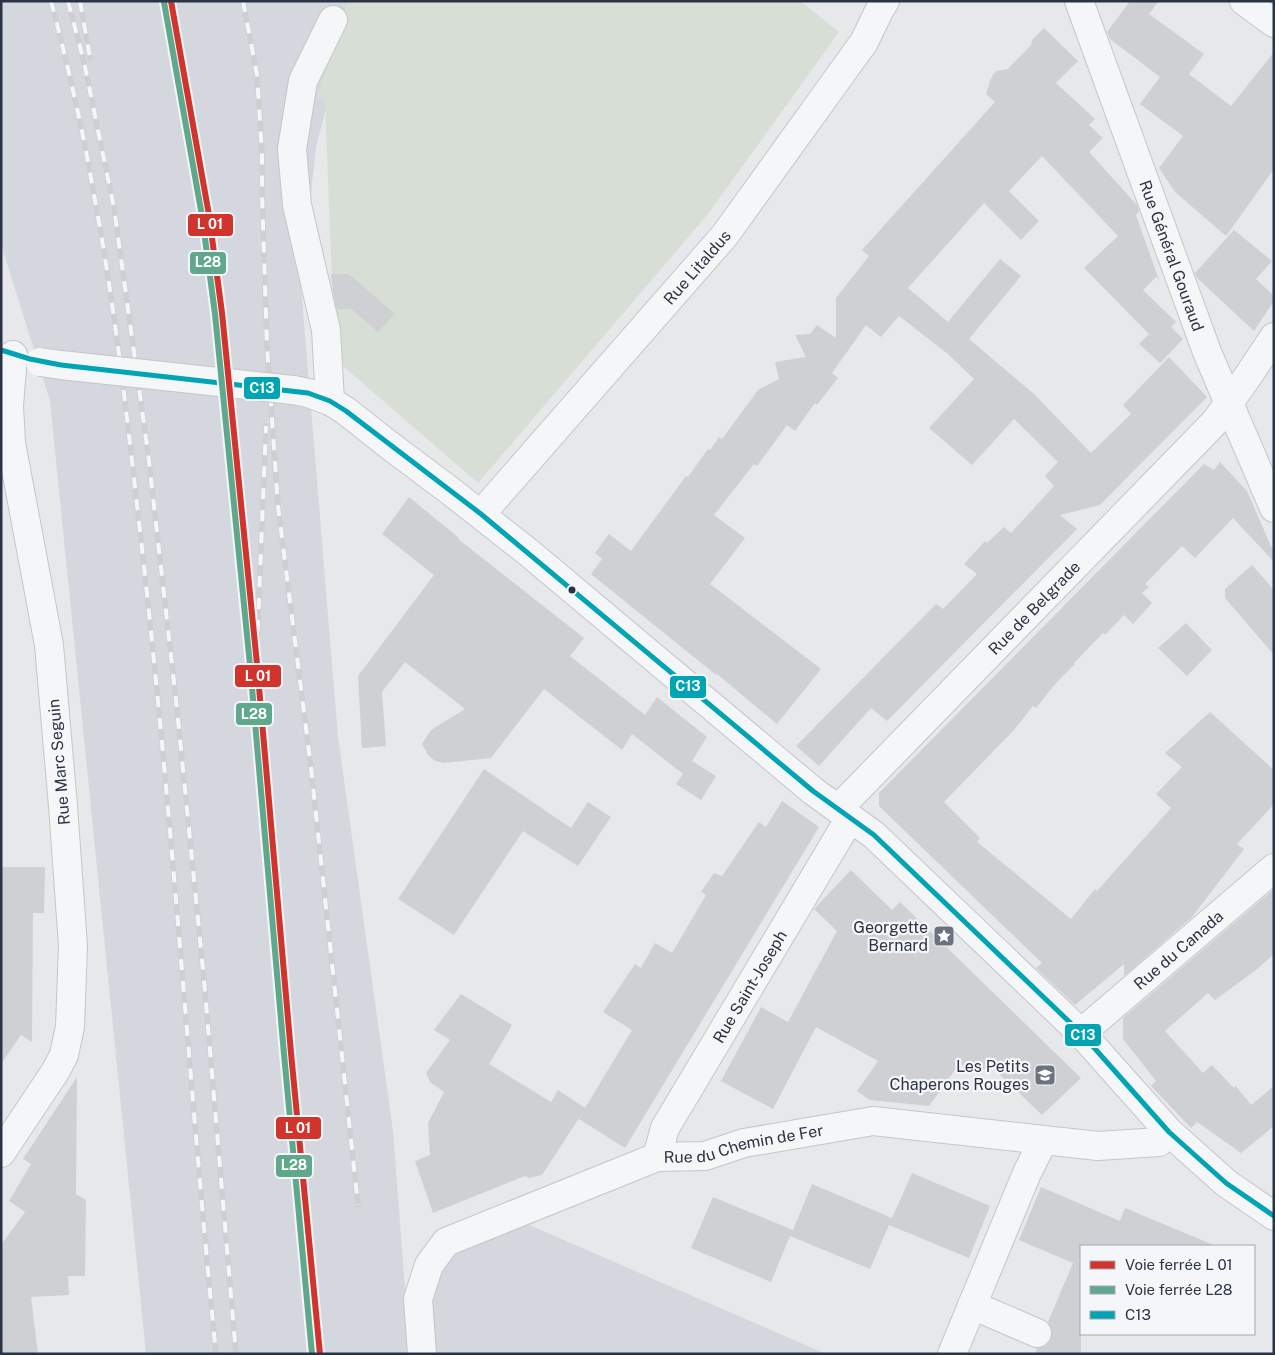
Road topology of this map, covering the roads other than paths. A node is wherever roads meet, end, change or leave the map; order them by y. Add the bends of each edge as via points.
1 (885, 1) edge
2 (1079, 1) edge
3 (1244, 1) edge
4 (333, 20) dead end
5 (1274, 23) edge
6 (1274, 337) edge
7 (7, 352) edge
8 (330, 401) junction
9 (1229, 404) junction
10 (1274, 508) edge
11 (481, 514) junction
12 (844, 814) junction
13 (1274, 868) edge
14 (1081, 1033) junction
15 (1169, 1132) junction
16 (1043, 1141) junction
17 (3, 1148) edge
18 (657, 1157) junction
19 (1274, 1216) edge
20 (972, 1305) junction
21 (1037, 1333) dead end
22 (422, 1354) edge
23 (952, 1354) edge

1 - 11 street, Rue Litaldus via 864,42 725,235
2 - 9 street, Rue Général Gouraud
3 - 5 street
4 - 8 street via 303,81 292,149 297,205 326,330
6 - 9 street, Rue de Belgrade
7 - 8 street, bridge via 61,366 293,390
7 - 17 street, Rue Marc Seguin via 11,443 48,645 73,946 70,1027 64,1055
8 - 11 street
9 - 10 street, Rue Général Gouraud
9 - 12 street, Rue de Belgrade
11 - 12 street
12 - 14 street via 874,835
12 - 18 street, Rue Saint-Joseph via 665,1128
13 - 14 street, Rue du Canada
14 - 15 street
15 - 16 street, Rue du Chemin de Fer via 1159,1142 1098,1146
15 - 19 street via 1226,1183
16 - 18 street, Rue du Chemin de Fer via 873,1121 744,1143 705,1156
16 - 20 street
18 - 22 street, Rue du Chemin de Fer via 446,1242 429,1265 418,1299
20 - 21 street
20 - 23 street

